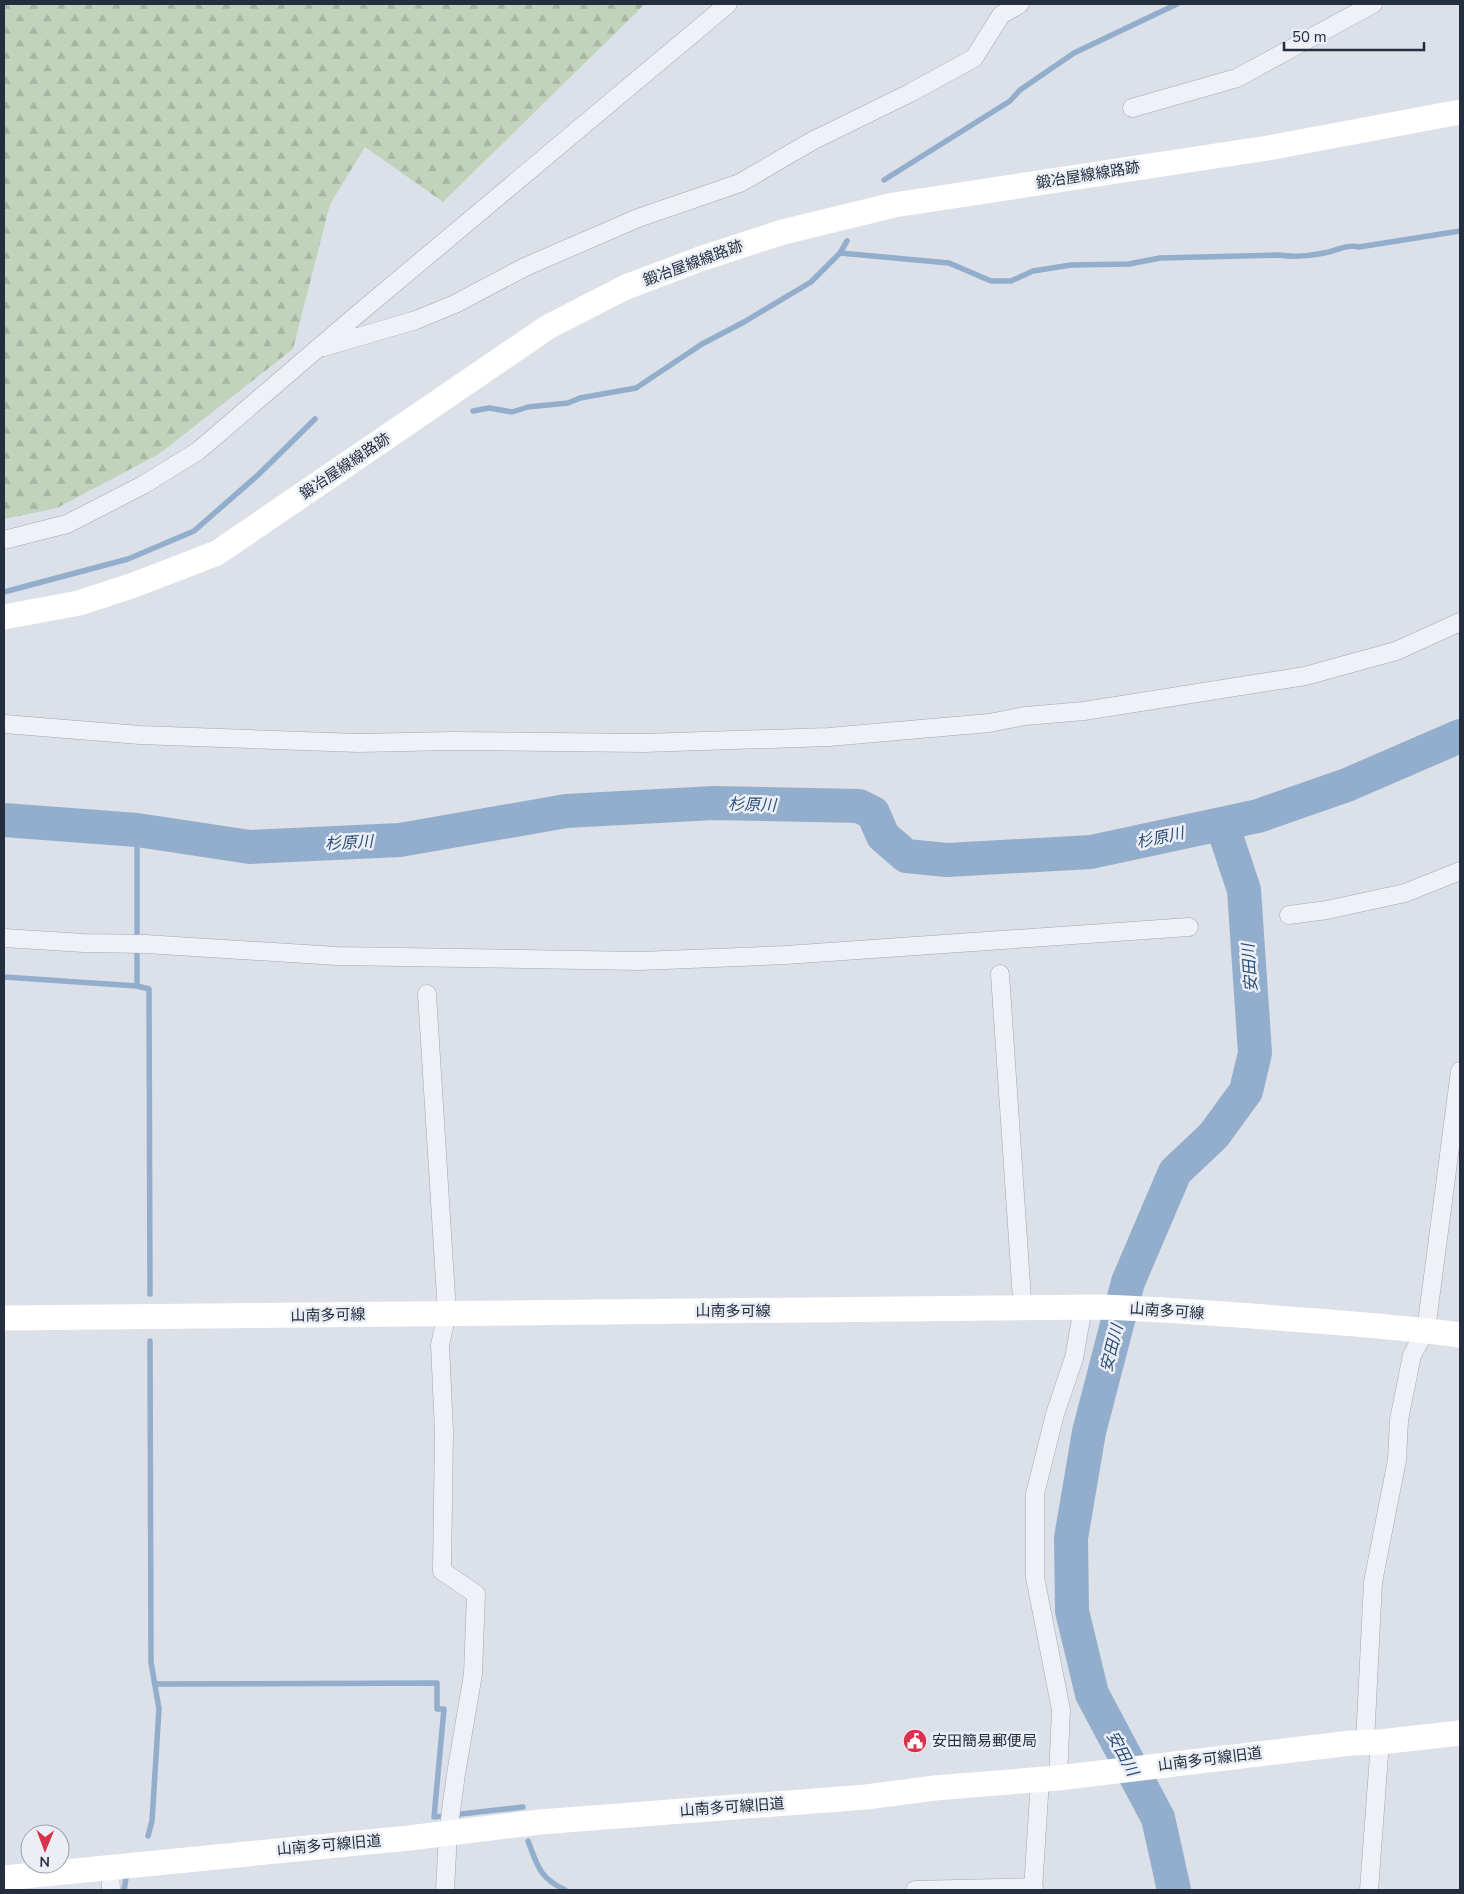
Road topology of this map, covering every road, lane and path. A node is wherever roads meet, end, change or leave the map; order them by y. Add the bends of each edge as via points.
1 (728, 4) edge
2 (1020, 4) edge
3 (1374, 4) edge
4 (1132, 108) dead end
5 (1460, 112) edge
6 (317, 349) junction
7 (4, 540) edge
8 (4, 617) edge
9 (1460, 622) edge
10 (4, 724) edge
11 (1460, 871) edge
12 (1289, 915) dead end
13 (1189, 927) dead end
14 (4, 938) edge
15 (1000, 974) dead end
16 (427, 994) dead end
17 (1460, 1071) edge
18 (1091, 1308) junction
19 (1017, 1309) junction
20 (447, 1313) junction
21 (4, 1318) edge
22 (1426, 1330) junction
23 (1460, 1335) edge
24 (1460, 1733) edge
25 (1372, 1742) junction
26 (1049, 1779) junction
27 (448, 1833) junction
28 (4, 1878) edge
29 (110, 1879) edge
30 (1033, 1889) edge
31 (445, 1890) edge
32 (915, 1890) edge
33 (1369, 1890) edge

1 - 6 street
2 - 6 street via 1001,15 974,58 812,141 740,183 638,218 525,267 455,304 416,320
3 - 4 street via 1237,78
5 - 8 street, 鍛冶屋線線路跡 via 1268,148 894,205 783,232 700,260 626,287 548,327 217,553 80,603
6 - 7 street via 198,451 143,485 67,524
9 - 10 street via 1396,651 1305,676 1084,711 829,737 643,743 358,743 140,735
11 - 12 street via 1404,893
13 - 14 street via 640,962 337,956
15 - 19 street via 1022,1300
16 - 20 street
17 - 22 street
18 - 19 street, 山南多可線
18 - 22 street, 山南多可線 via 1146,1308
18 - 26 street via 1055,1414 1035,1494 1035,1577 1061,1710
19 - 20 street, 山南多可線
20 - 21 street, 山南多可線
20 - 27 street via 440,1345 444,1431 442,1571 476,1594 473,1674
22 - 23 street, 山南多可線
22 - 25 street via 1412,1355 1399,1420 1398,1460 1373,1582
24 - 25 street, 山南多可線旧道
25 - 26 street, 山南多可線旧道
25 - 33 street
26 - 27 street, 山南多可線旧道 via 866,1797 540,1822
26 - 30 street
27 - 29 street, 山南多可線旧道
27 - 31 street
28 - 29 street, 山南多可線旧道
30 - 32 street

